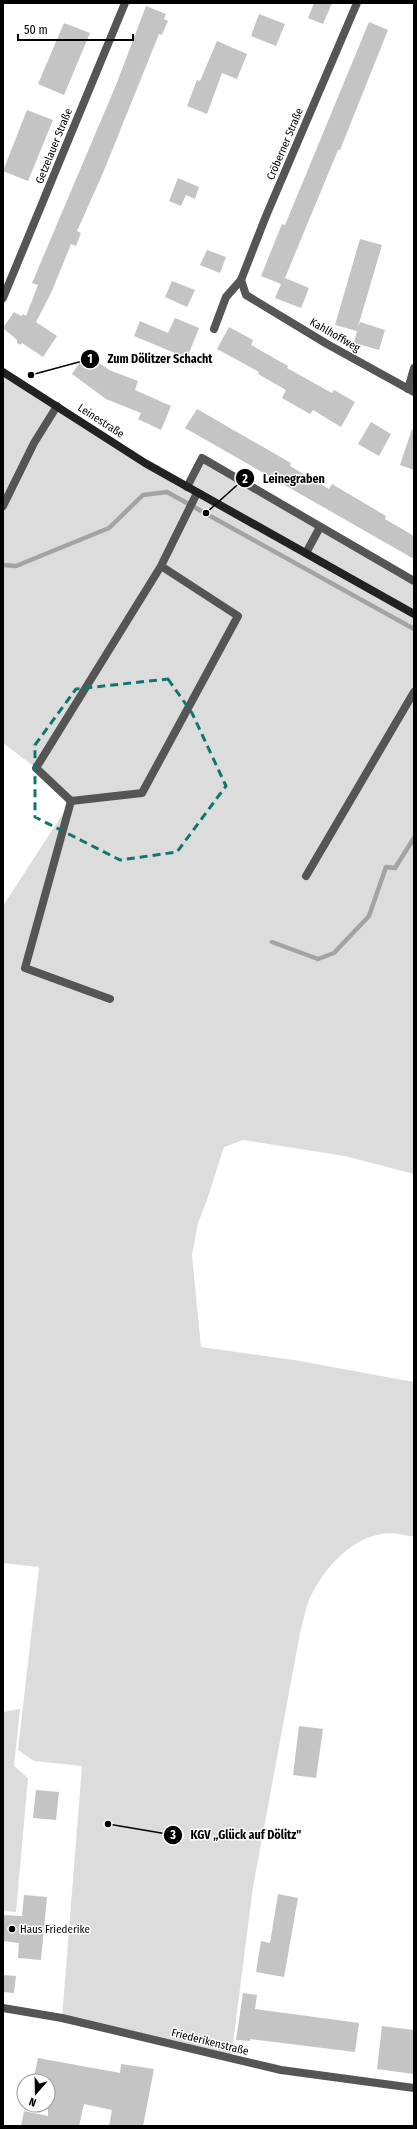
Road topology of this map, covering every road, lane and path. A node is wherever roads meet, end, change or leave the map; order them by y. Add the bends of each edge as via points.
1 (125, 3) edge
2 (357, 3) edge
3 (241, 280) junction
4 (3, 298) edge
5 (214, 329) dead end
6 (414, 368) edge
7 (3, 372) edge
8 (411, 390) edge
9 (58, 406) junction
10 (187, 487) junction
11 (195, 497) junction
12 (3, 506) edge
13 (320, 527) junction
14 (306, 553) junction
15 (161, 566) junction
16 (414, 581) edge
17 (414, 614) edge
18 (414, 692) edge
19 (71, 801) junction
20 (306, 876) dead end
21 (110, 1000) dead end
22 (3, 2008) edge
23 (414, 2088) edge

1 - 4 street, Getzelauer Straße
2 - 3 street, Cröberner Straße
3 - 5 street via 226,297
3 - 8 street, Kahlhoffweg via 246,295 326,344
6 - 8 street
7 - 9 main road, Leinestraße
9 - 10 main road, Leinestraße via 145,463
9 - 12 street via 34,443
10 - 11 main road, Leinestraße
10 - 13 street via 202,458
11 - 14 main road, Leinestraße
11 - 15 street
13 - 14 street
13 - 16 street
14 - 17 main road, Leinestraße
15 - 19 street via 36,768
15 - 19 street via 238,616 142,793
18 - 20 street
19 - 21 street via 25,968
22 - 23 street, Friederikenstraße via 62,2018 281,2070

